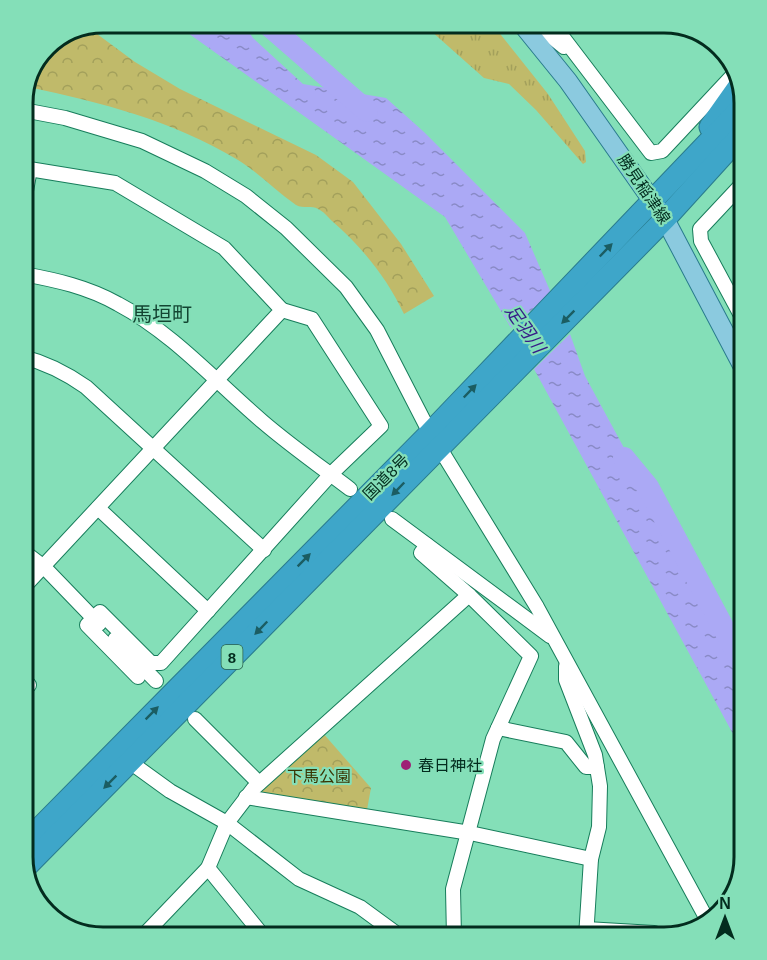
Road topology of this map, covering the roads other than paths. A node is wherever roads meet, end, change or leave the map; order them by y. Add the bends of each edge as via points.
1 (529, 33) edge
2 (547, 33) edge
3 (560, 33) edge
4 (576, 54) junction
5 (729, 79) edge
6 (33, 112) edge
7 (734, 133) edge
8 (734, 134) edge
9 (33, 169) edge
10 (734, 193) edge
11 (653, 216) junction
12 (33, 276) edge
13 (734, 302) edge
14 (282, 310) junction
15 (734, 352) edge
16 (33, 360) edge
17 (216, 381) junction
18 (434, 440) junction
19 (153, 448) junction
20 (331, 474) junction
21 (350, 489) dead end
22 (98, 508) junction
23 (392, 519) dead end
24 (427, 545) junction
25 (264, 550) junction
26 (33, 558) edge
27 (44, 567) junction
28 (33, 578) edge
29 (469, 595) junction
30 (208, 611) junction
31 (93, 618) junction
32 (555, 639) junction
33 (566, 661) junction
34 (138, 678) dead end
35 (156, 681) dead end
36 (195, 719) dead end
37 (498, 728) junction
38 (130, 762) junction
39 (597, 767) junction
40 (259, 783) junction
41 (246, 797) junction
42 (227, 823) junction
43 (33, 833) edge
44 (470, 833) junction
45 (591, 859) junction
46 (33, 860) edge
47 (208, 868) junction
48 (695, 897) edge
49 (152, 927) edge
50 (255, 927) edge
51 (386, 927) edge
52 (454, 927) edge
53 (586, 927) edge

1 - 11 main road, 勝見稲津線 via 568,81
2 - 4 street
3 - 4 street
4 - 5 street via 651,153 662,151
6 - 18 street via 142,141 205,171 286,228 346,286 377,330
7 - 11 highway, 国道8号 / 8 via 689,161
8 - 11 highway, 国道8号 / 8 via 708,173
9 - 14 street via 115,183 224,248
10 - 13 street via 700,229 701,241
11 - 15 main road, 勝見稲津線
11 - 18 highway, 国道8号 / 8
12 - 17 street via 83,287 118,304 161,332
14 - 17 street
14 - 20 street via 312,319 381,426
16 - 19 street via 62,371 86,387
17 - 19 street
17 - 20 street via 264,424
18 - 32 street
18 -> 38 highway, 国道8号 / 8
43 -> 18 highway, 国道8号 / 8
19 - 22 street
19 - 25 street
20 - 21 street
20 - 25 street
22 - 27 street
22 - 30 street
23 - 24 street
24 - 29 street via 421,553
24 - 32 street
25 - 30 street
26 - 27 street
27 - 28 street
27 - 31 street
29 - 37 street via 531,656
29 - 40 street
30 - 31 street via 161,663 151,663 100,612
31 - 34 street via 87,625
31 - 35 street
32 - 33 street
33 - 39 street via 567,680
33 - 48 street
36 - 40 street
37 - 39 street via 566,742 586,767
37 - 44 street
38 - 42 street via 170,791
38 -> 46 highway, 国道8号 / 8
39 - 45 street via 599,827
40 - 41 street
41 - 42 street
41 - 44 street
42 - 47 street
42 - 51 street via 299,879 360,907
44 - 45 street
44 - 52 street via 453,889
45 - 53 street
47 - 49 street
47 - 50 street

